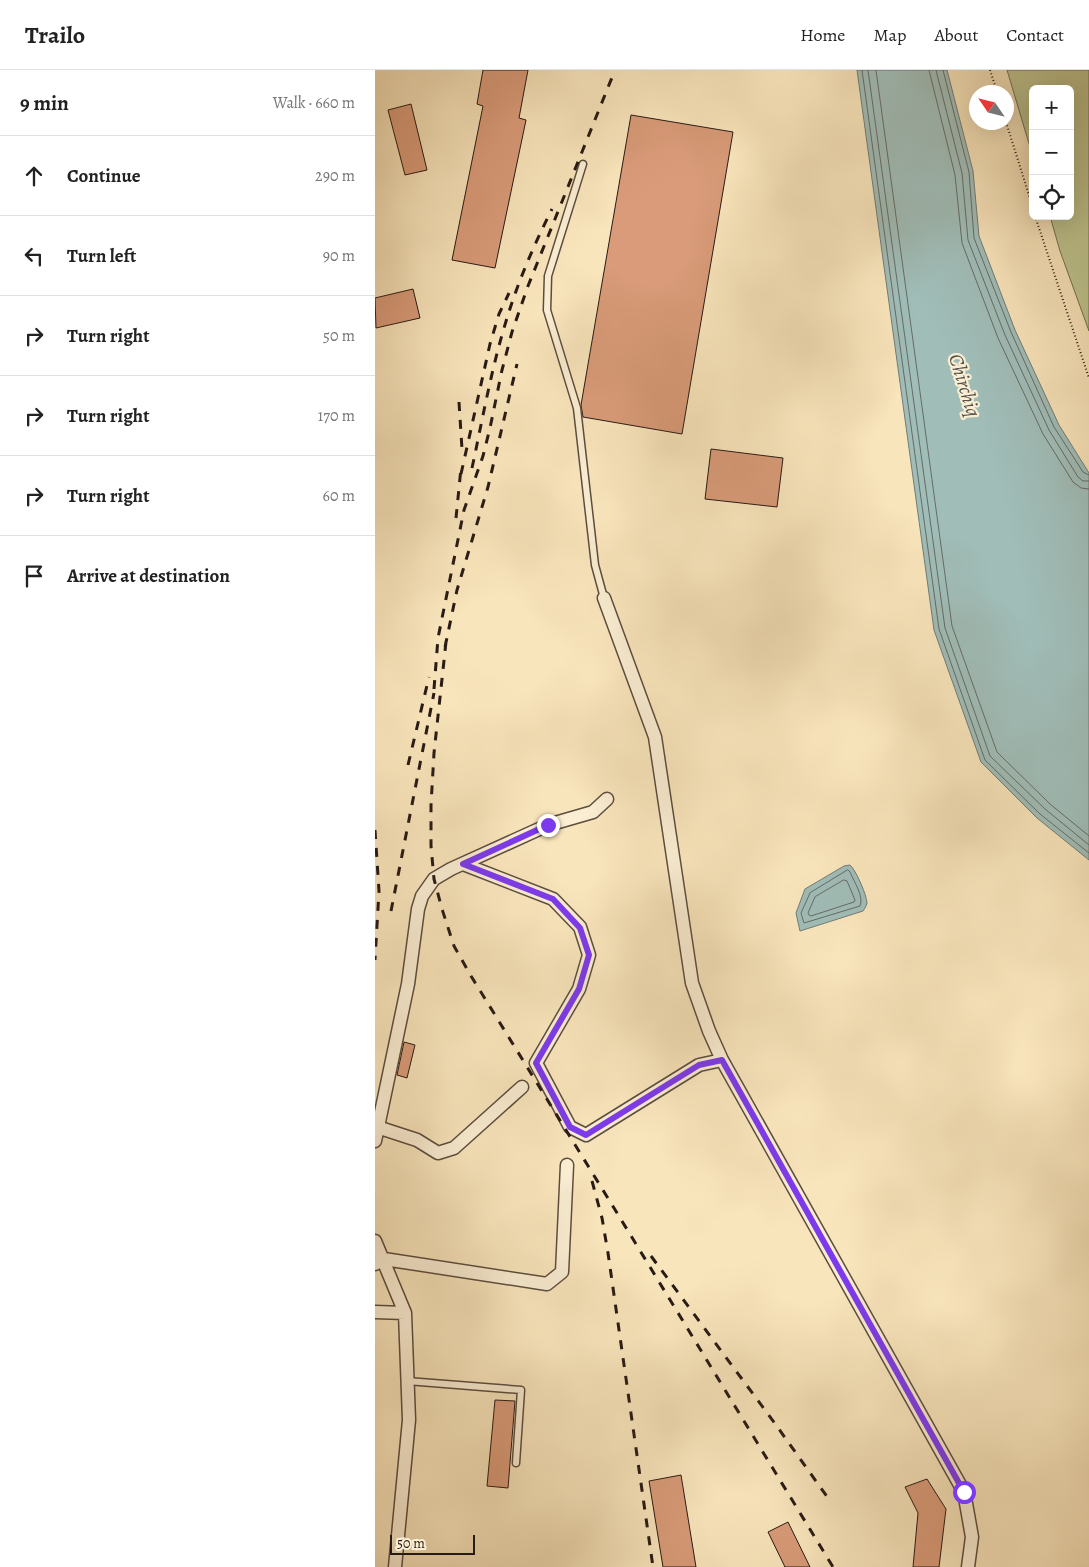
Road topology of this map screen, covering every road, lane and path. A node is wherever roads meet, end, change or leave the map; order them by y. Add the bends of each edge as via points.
1 (990, 70) edge
2 (995, 85) edge
3 (1009, 130) edge
4 (583, 164) dead end
5 (1029, 195) edge
6 (1036, 220) edge
7 (1089, 378) edge
8 (604, 598) joint
9 (607, 799) dead end
10 (463, 864) junction
11 (722, 1060) junction
12 (522, 1087) dead end
13 (377, 1127) junction
14 (375, 1141) edge
15 (567, 1165) dead end
16 (375, 1241) edge
17 (379, 1261) edge
18 (375, 1312) edge
19 (405, 1313) junction
20 (407, 1380) junction
21 (516, 1462) dead end
22 (395, 1567) edge
23 (967, 1567) edge

1 - 2 path
3 - 5 path
4 - 8 lane via 548,276 547,310 577,408 595,565
6 - 7 path
8 - 11 street via 655,737 692,983
9 - 10 street via 593,812 548,825
10 - 11 street via 553,899 580,928 589,955 579,989 536,1063 570,1127 586,1135 699,1065
10 - 13 street via 434,880 422,896 408,984
11 - 23 street via 964,1492 972,1537
12 - 13 street via 454,1148 438,1153 417,1140
13 - 14 street
15 - 17 street via 562,1272 547,1284
16 - 17 street
17 - 19 street
18 - 19 street
19 - 20 street
20 - 21 lane via 521,1390
20 - 22 street via 409,1420

